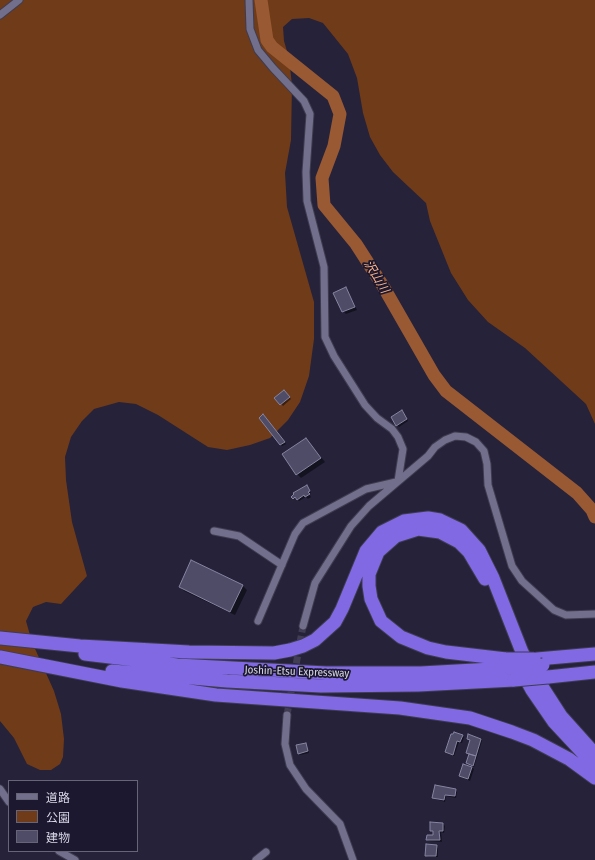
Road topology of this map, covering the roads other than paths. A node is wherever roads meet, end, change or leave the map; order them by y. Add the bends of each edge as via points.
1 (19, 0) edge
2 (249, 0) edge
3 (0, 15) edge
4 (398, 481) junction
5 (214, 531) dead end
6 (282, 564) junction
7 (595, 614) edge
8 (258, 620) dead end
9 (303, 626) tunnel mouth
10 (0, 639) edge
11 (0, 653) edge
12 (595, 654) edge
13 (0, 657) edge
14 (595, 660) edge
15 (543, 667) junction
16 (510, 669) junction
17 (595, 672) edge
18 (287, 716) tunnel mouth
19 (595, 754) edge
20 (595, 766) edge
21 (595, 778) edge
22 (0, 789) edge
23 (8, 801) edge
24 (61, 852) edge
25 (266, 852) dead end
26 (75, 860) edge
27 (256, 860) edge
28 (353, 860) edge

1 - 3 street
2 - 4 street via 250,29 258,50 304,101 310,114 307,201 324,267 325,337 334,356 365,404 376,418 392,429 398,437 403,449
4 - 6 street via 366,489 303,523 295,534
4 - 7 street via 444,440 455,436 466,437 476,442 484,451 488,485 512,566 522,581 554,610 566,615
4 - 9 street via 351,526 323,567 310,595
5 - 6 street via 238,536
6 - 8 street
10 - 16 highway, Joshin-Etsu Expressway via 127,660 229,669 374,673
10 - 19 highway via 181,652 290,650 315,640 334,622 342,609 366,550 382,532 404,521 428,518 440,520 461,530 480,550 532,671 558,711
11 - 16 highway, Joshin-Etsu Expressway via 127,673 269,684 378,686
12 - 15 highway
13 - 21 highway via 122,681 216,695 400,708 456,715 491,724 533,740 569,759
14 - 15 highway, Joshin-Etsu Expressway
15 - 16 highway, Joshin-Etsu Expressway, bridge
15 - 17 highway, Joshin-Etsu Expressway
16 - 20 highway via 465,655 428,648 401,637 381,621 375,610 369,574 372,562 386,544 407,531 430,529 450,536 469,552 485,580 512,650 532,690 554,722
18 - 28 street via 285,744 290,765 306,789 340,824
22 - 23 street
24 - 26 street
25 - 27 street

